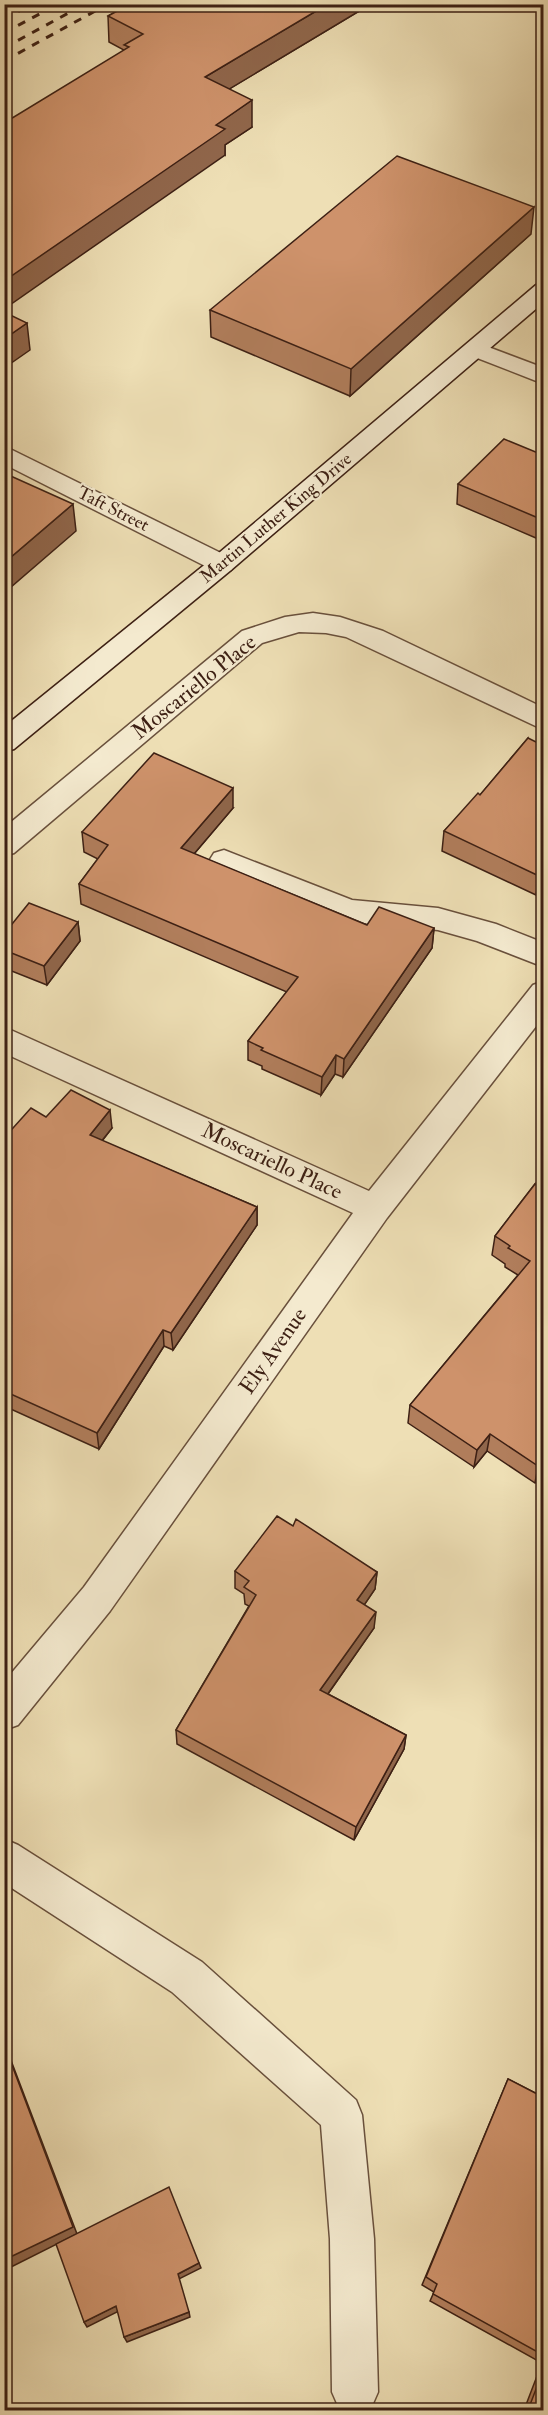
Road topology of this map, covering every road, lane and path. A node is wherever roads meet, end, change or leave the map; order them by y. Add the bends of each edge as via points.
1 (543, 290) edge
2 (475, 349) junction
3 (543, 377) edge
4 (4, 454) edge
5 (222, 564) junction
6 (543, 720) edge
7 (4, 742) edge
8 (4, 845) edge
9 (224, 861) dead end
10 (543, 956) edge
11 (543, 993) edge
12 (4, 1039) edge
13 (375, 1208) junction
14 (4, 1712) edge
15 (4, 1859) edge
16 (355, 2392) dead end

1 - 2 street, Martin Luther King Drive
2 - 3 street
2 - 5 street, Martin Luther King Drive
4 - 5 street, Taft Street
5 - 7 street, Martin Luther King Drive
6 - 8 street, Moscariello Place via 373,637 316,622 296,622 252,637
9 - 10 street via 349,911 438,918
11 - 13 street, Ely Avenue
12 - 13 street, Moscariello Place
13 - 14 street, Ely Avenue via 97,1599
15 - 16 street via 187,1977 341,2115 352,2239

